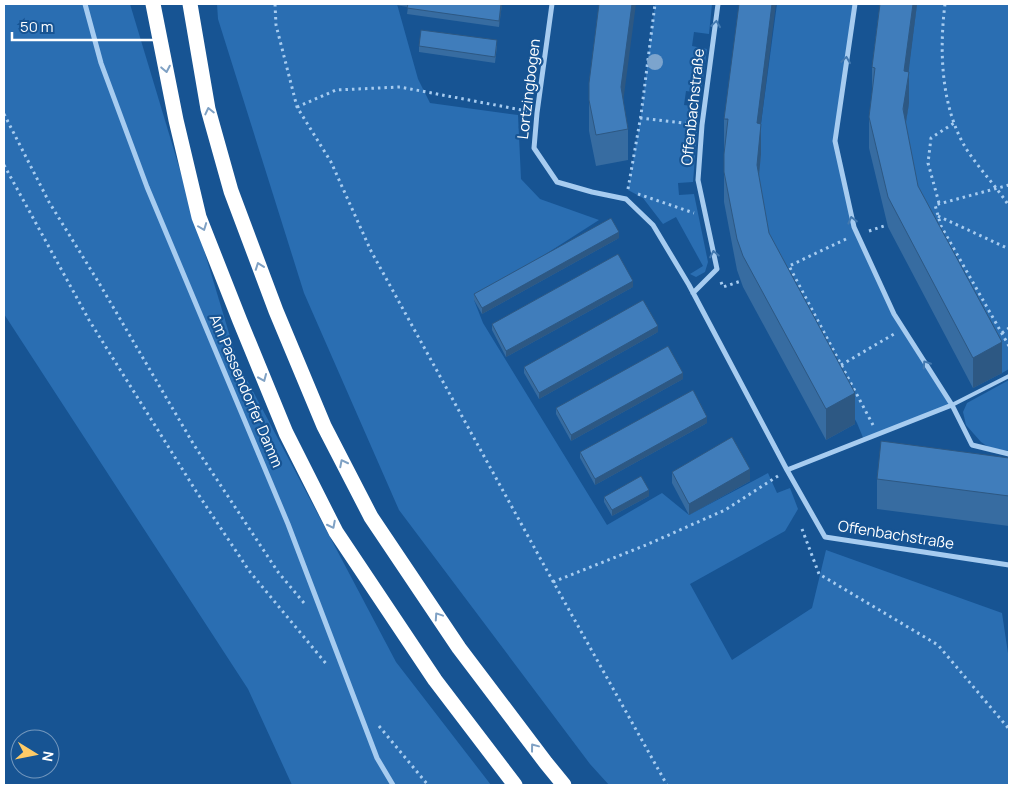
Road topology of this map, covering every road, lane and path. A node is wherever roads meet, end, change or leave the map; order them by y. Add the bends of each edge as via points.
1 (85, 4) edge
2 (153, 4) edge
3 (190, 4) edge
4 (275, 4) edge
5 (552, 4) edge
6 (655, 4) edge
7 (718, 4) edge
8 (855, 4) edge
9 (944, 4) edge
10 (297, 107) junction
11 (537, 113) junction
12 (4, 114) edge
13 (640, 118) junction
14 (954, 123) junction
15 (702, 125) junction
16 (4, 165) edge
17 (1009, 185) edge
18 (997, 189) junction
19 (940, 203) junction
20 (1009, 206) edge
21 (938, 215) junction
22 (706, 217) junction
23 (653, 225) joint
24 (887, 225) dead end
25 (857, 235) junction
26 (1009, 249) edge
27 (789, 266) junction
28 (781, 268) edge
29 (716, 269) junction
30 (741, 282) dead end
31 (693, 293) junction
32 (1009, 328) edge
33 (903, 329) junction
34 (1002, 333) junction
35 (1009, 346) edge
36 (841, 365) junction
37 (1009, 376) edge
38 (952, 405) junction
39 (878, 435) junction
40 (1009, 454) edge
41 (787, 470) junction
42 (802, 529) dead end
43 (1009, 565) edge
44 (553, 582) junction
45 (325, 622) junction
46 (329, 667) dead end
47 (372, 719) dead end
48 (1009, 729) edge
49 (392, 785) edge
50 (428, 785) edge
51 (515, 785) edge
52 (564, 785) edge
53 (667, 785) edge

1 - 45 street, Am Passendorfer Damm via 101,63 147,187 288,524
2 -> 51 highway via 176,120 200,217 286,433 336,532 435,680
52 -> 3 highway via 459,648 371,516 324,426 231,190 208,109
4 - 10 path via 276,24
5 - 11 street, Lortzingbogen
6 - 13 path
15 -> 7 street, Offenbachstraße
25 -> 8 street via 835,141
9 - 14 path via 943,62
10 - 11 path via 336,90 400,87
10 - 44 path via 331,162 371,251
11 - 23 street, Lortzingbogen via 534,148 557,182 626,199
12 - 45 path via 49,202 194,444 278,572
13 - 15 path
13 - 22 path via 628,190
14 - 18 path via 968,151
14 - 19 path via 930,138 928,162
15 - 22 street, Offenbachstraße via 698,180
16 - 46 path via 89,320 196,490 250,572
17 - 18 path
18 - 19 path
18 - 20 path
19 - 21 path via 935,205
21 - 26 path
21 - 34 path via 941,226
29 -> 22 street, Offenbachstraße
23 - 31 street, Offenbachstraße
24 - 25 path
25 - 27 path
25 - 33 street
27 - 28 path
27 - 36 path
29 - 30 path via 723,287
29 - 31 street
31 - 41 street, Offenbachstraße
32 - 34 path
33 - 36 path
38 -> 33 street
34 - 35 path
36 - 39 path
37 - 38 lane
38 - 39 street
38 - 40 street via 972,445
39 - 41 street
41 - 43 street, Offenbachstraße via 825,537
41 - 44 path via 725,510
42 - 48 path via 819,574 938,645
44 - 53 path
45 - 49 street, Am Passendorfer Damm via 377,758
47 - 50 path

